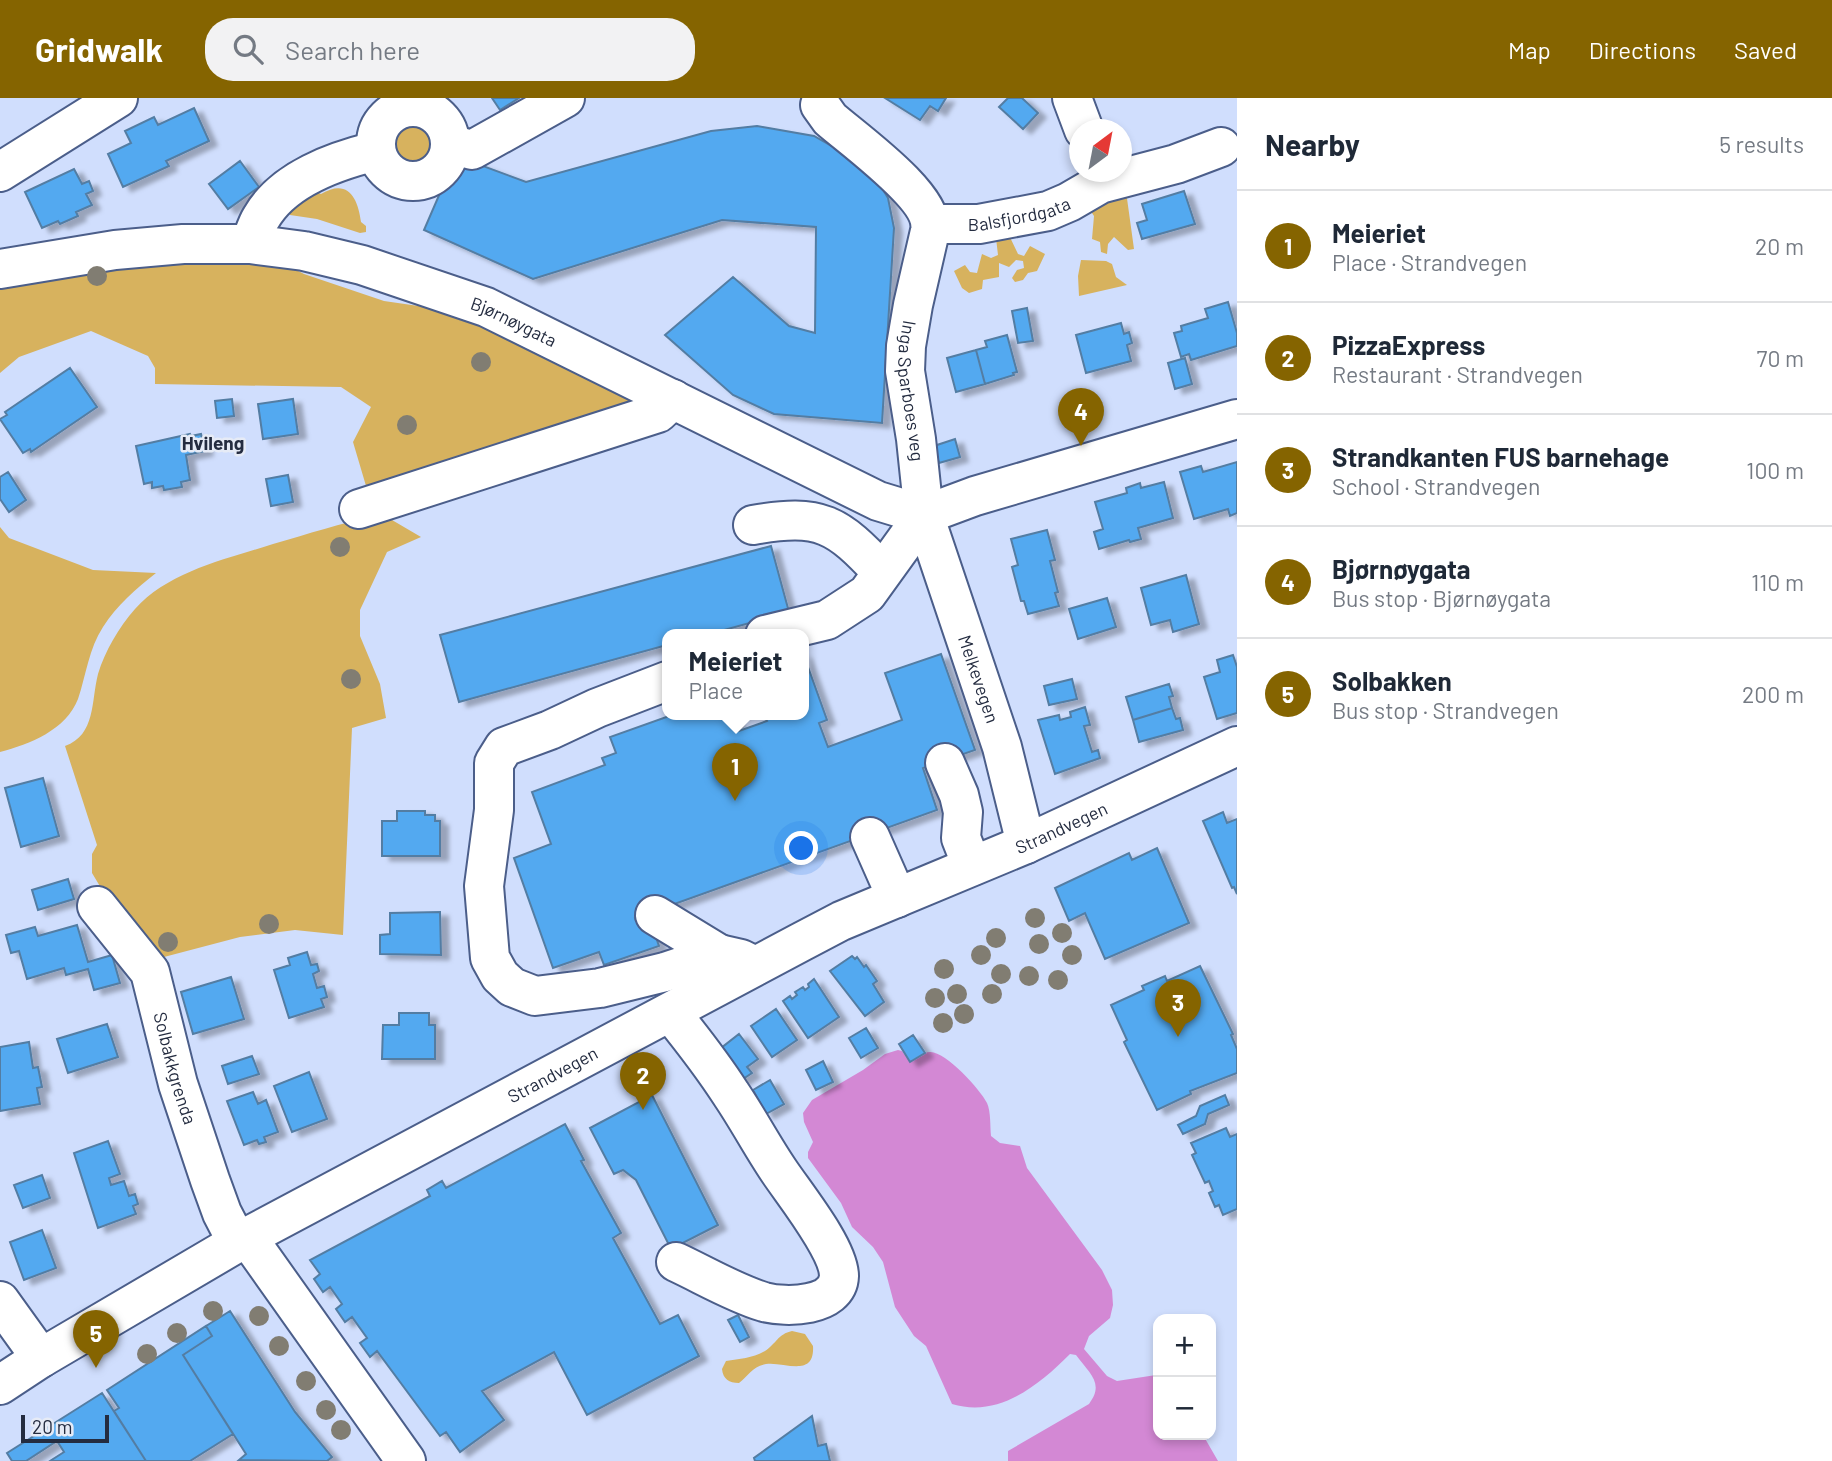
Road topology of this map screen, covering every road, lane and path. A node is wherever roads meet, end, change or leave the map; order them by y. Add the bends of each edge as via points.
1 (118, 98) edge
2 (565, 98) edge
3 (1072, 98) edge
4 (821, 105) dead end
5 (1080, 119) edge
6 (450, 144) junction
7 (1221, 147) dead end
8 (376, 151) junction
9 (1132, 171) edge
10 (0, 172) edge
11 (1094, 182) edge
12 (932, 224) junction
13 (250, 244) junction
14 (0, 269) edge
15 (673, 399) junction
16 (1237, 419) edge
17 (359, 509) dead end
18 (924, 515) junction
19 (753, 525) dead end
20 (882, 572) junction
21 (790, 629) edge
22 (662, 683) edge
23 (1237, 746) edge
24 (945, 763) dead end
25 (870, 837) dead end
26 (1026, 844) junction
27 (972, 866) junction
28 (897, 898) junction
29 (97, 906) dead end
30 (655, 915) dead end
31 (719, 954) junction
32 (755, 966) junction
33 (671, 1013) junction
34 (242, 1240) junction
35 (676, 1262) dead end
36 (0, 1301) edge
37 (41, 1358) junction
38 (0, 1385) edge
39 (406, 1461) edge

1 - 10 street
2 - 6 street via 472,150
3 - 5 street
4 - 12 street via 830,119 920,200
6 - 8 street via 442,167 422,180 398,179 380,162
6 - 8 street via 442,121 421,108 409,107 387,117 376,139
7 - 9 street, Balsfjordgata
8 - 13 street via 344,159 288,189 261,218
11 - 12 street, Balsfjordgata via 1069,202 1034,214 979,224
12 - 18 street, Inga Sparboes veg via 911,313 905,370
13 - 14 street, Bjørnøygata via 115,250
13 - 15 street, Bjørnøygata via 362,265 486,307
15 - 17 street via 658,414
15 - 18 street, Bjørnøygata via 878,501
16 - 18 street
18 - 20 street
18 - 26 street, Melkevegen via 1002,747
19 - 20 street via 799,521 824,525 847,537
20 - 21 street via 867,594 827,620
22 - 31 street via 504,747 494,762 494,810 484,886 490,958 512,987 535,996 600,988
23 - 26 street, Strandvegen
24 - 27 street via 959,795 961,838
25 - 28 street
26 - 27 street, Strandvegen
27 - 28 street, Strandvegen
28 - 32 street, Strandvegen
29 - 34 street, Solbakkgrenda via 150,972 178,1084 210,1180 222,1213
30 - 31 street
31 - 32 street
32 - 33 street, Strandvegen
33 - 34 street, Strandvegen
33 - 35 street via 731,1094 827,1243 839,1275 829,1297 789,1304 765,1302
34 - 37 street, Strandvegen
34 - 39 street, Solbakkgrenda
36 - 37 street
37 - 38 street, Strandvegen

